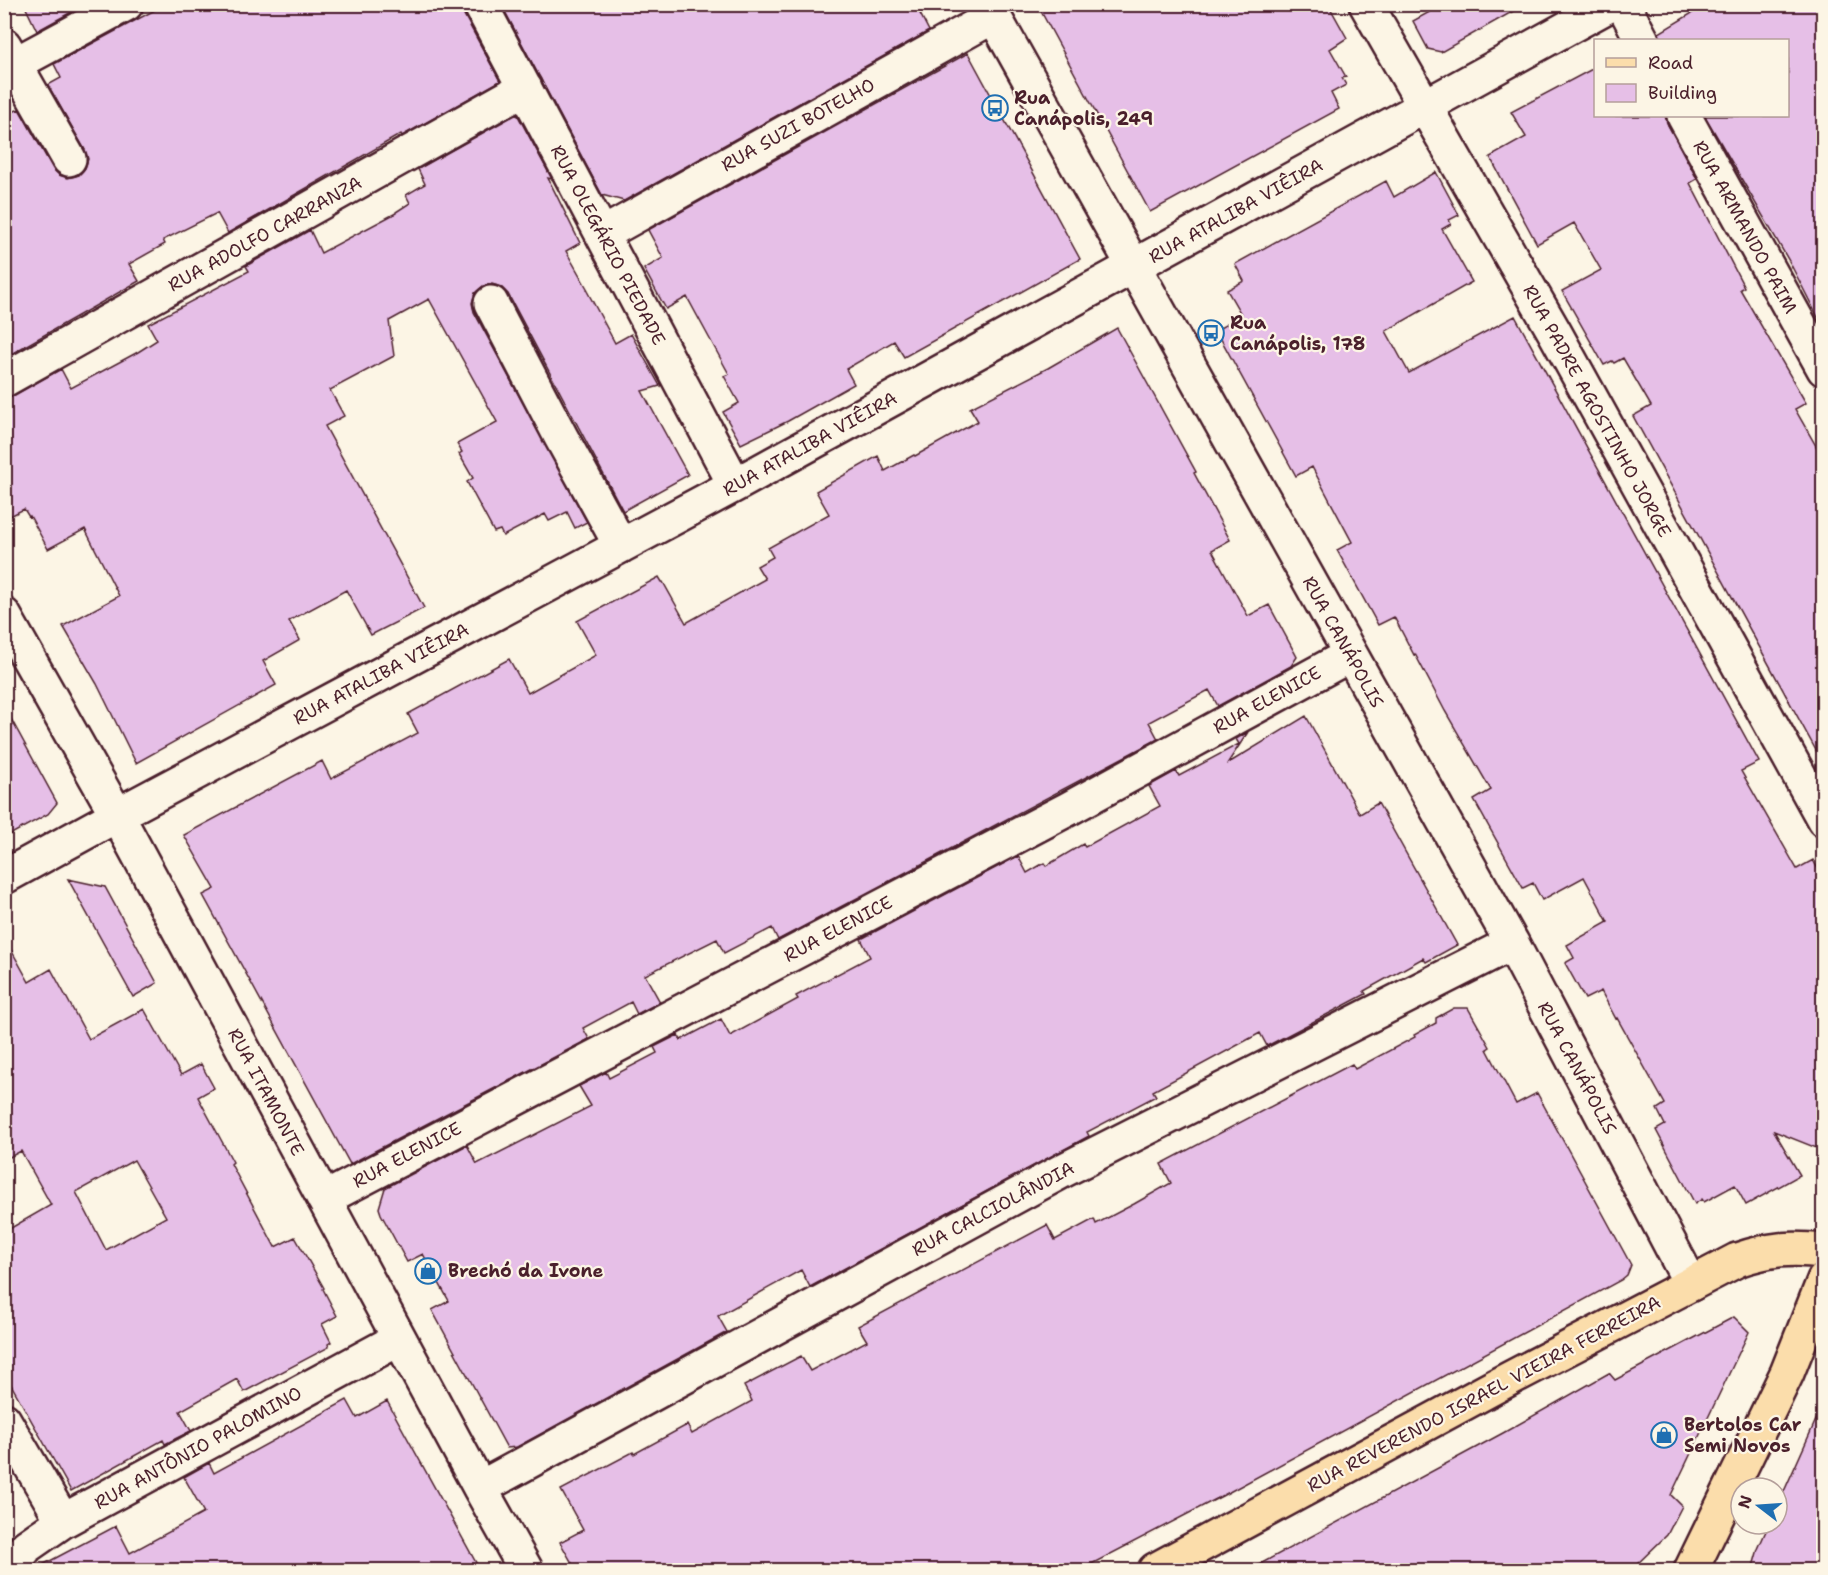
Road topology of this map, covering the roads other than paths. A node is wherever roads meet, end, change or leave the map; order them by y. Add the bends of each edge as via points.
1 (126, 4) edge
2 (480, 4) edge
3 (1365, 4) edge
4 (1611, 4) edge
5 (1623, 4) edge
6 (991, 10) edge
7 (1641, 39) edge
8 (10, 54) edge
9 (525, 88) junction
10 (1425, 107) junction
11 (1685, 117) edge
12 (69, 159) dead end
13 (603, 234) junction
14 (1133, 267) junction
15 (491, 303) dead end
16 (1824, 369) edge
17 (4, 380) edge
18 (735, 485) junction
19 (621, 546) junction
20 (4, 615) edge
21 (1350, 655) junction
22 (117, 815) junction
23 (1824, 820) edge
24 (4, 877) edge
25 (1512, 943) junction
26 (324, 1199) junction
27 (1824, 1251) edge
28 (1824, 1280) edge
29 (1691, 1284) junction
30 (399, 1339) junction
31 (4, 1420) edge
32 (480, 1488) junction
33 (63, 1521) junction
34 (8, 1570) edge
35 (526, 1570) edge
36 (1155, 1570) edge
37 (1691, 1570) edge

1 - 8 street
2 - 9 street, RUA OLEGÁRIO PIEDADE
3 - 10 street, RUA PADRE AGOSTINHO JORGE
4 - 10 street, RUA ATALIBA VIÊIRA
5 - 7 street
6 - 13 street, RUA SUZI BOTELHO
6 - 14 street, RUA CANÁPOLIS
8 - 12 street
9 - 13 street, RUA OLEGÁRIO PIEDADE
9 - 17 street, RUA ADOLFO CARRANZA
10 - 14 street, RUA ATALIBA VIÊIRA
10 - 23 street, RUA PADRE AGOSTINHO JORGE via 1555,333
11 - 16 street, RUA ARMANDO PAIM
13 - 18 street, RUA OLEGÁRIO PIEDADE
14 - 18 street, RUA ATALIBA VIÊIRA
14 - 21 street, RUA CANÁPOLIS
15 - 19 street
18 - 19 street, RUA ATALIBA VIÊIRA
19 - 22 street, RUA ATALIBA VIÊIRA
20 - 22 street, RUA ITAMONTE
21 - 25 street, RUA CANÁPOLIS
21 - 26 street, RUA ELENICE via 1057,814
22 - 24 street, RUA ATALIBA VIÊIRA
22 - 26 street, RUA ITAMONTE
25 - 29 street, RUA CANÁPOLIS
25 - 32 street, RUA CALCIOLÂNDIA via 1064,1170
26 - 30 street, RUA ITAMONTE
27 - 29 main road, RUA REVERENDO ISRAEL VIEIRA FERREIRA via 1796,1248 1761,1252
28 - 37 main road via 1787,1373
29 - 36 main road, RUA REVERENDO ISRAEL VIEIRA FERREIRA
30 - 32 street, RUA ITAMONTE
30 - 33 street, RUA ANTÔNIO PALOMINO
31 - 33 street
32 - 35 street, RUA ITAMONTE
33 - 34 street, RUA ANTÔNIO PALOMINO via 27,1546

